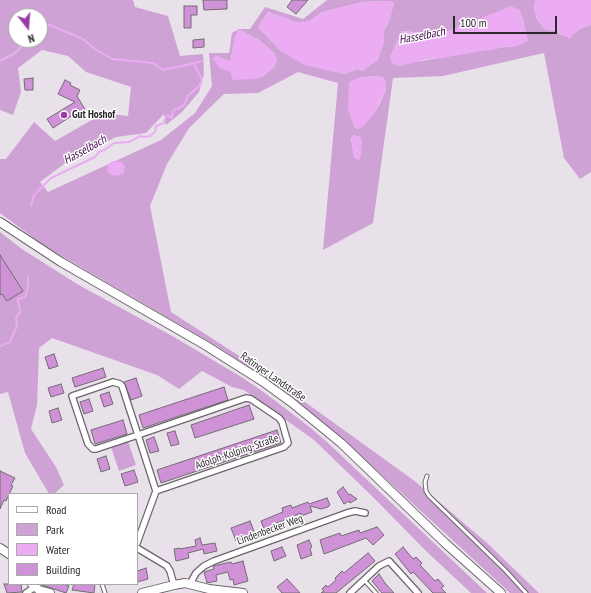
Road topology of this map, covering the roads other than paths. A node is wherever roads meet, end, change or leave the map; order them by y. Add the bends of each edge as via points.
1 (0, 222) edge
2 (138, 435) junction
3 (427, 476) dead end
4 (156, 491) junction
5 (365, 513) dead end
6 (138, 540) edge
7 (138, 549) edge
8 (364, 580) junction
9 (174, 584) junction
10 (190, 584) junction
11 (33, 586) edge
12 (46, 592) edge
13 (26, 593) edge
14 (142, 593) edge
15 (243, 593) edge
16 (350, 593) edge
17 (376, 593) edge
18 (418, 593) edge
19 (501, 593) edge
20 (526, 593) edge

1 - 19 main road, Ratinger Landstraße via 61,262 205,345 291,402 341,443
2 - 2 street, Adolph-Kolping-Straße via 120,384 113,382 72,396 89,447 96,449
2 - 4 street, Adolph-Kolping-Straße
2 - 4 street, Adolph-Kolping-Straße via 249,398 281,420 288,440 284,447
3 - 20 lane via 425,482 429,496
4 - 6 street
5 - 10 street, Lindenbecker Weg via 347,513 214,561 196,573
7 - 9 street via 167,566
8 - 16 street
8 - 17 lane
8 - 18 street via 379,566 389,561
9 - 10 main road
9 - 14 main road
10 - 15 main road via 209,590
11 - 12 main road
11 - 13 street

